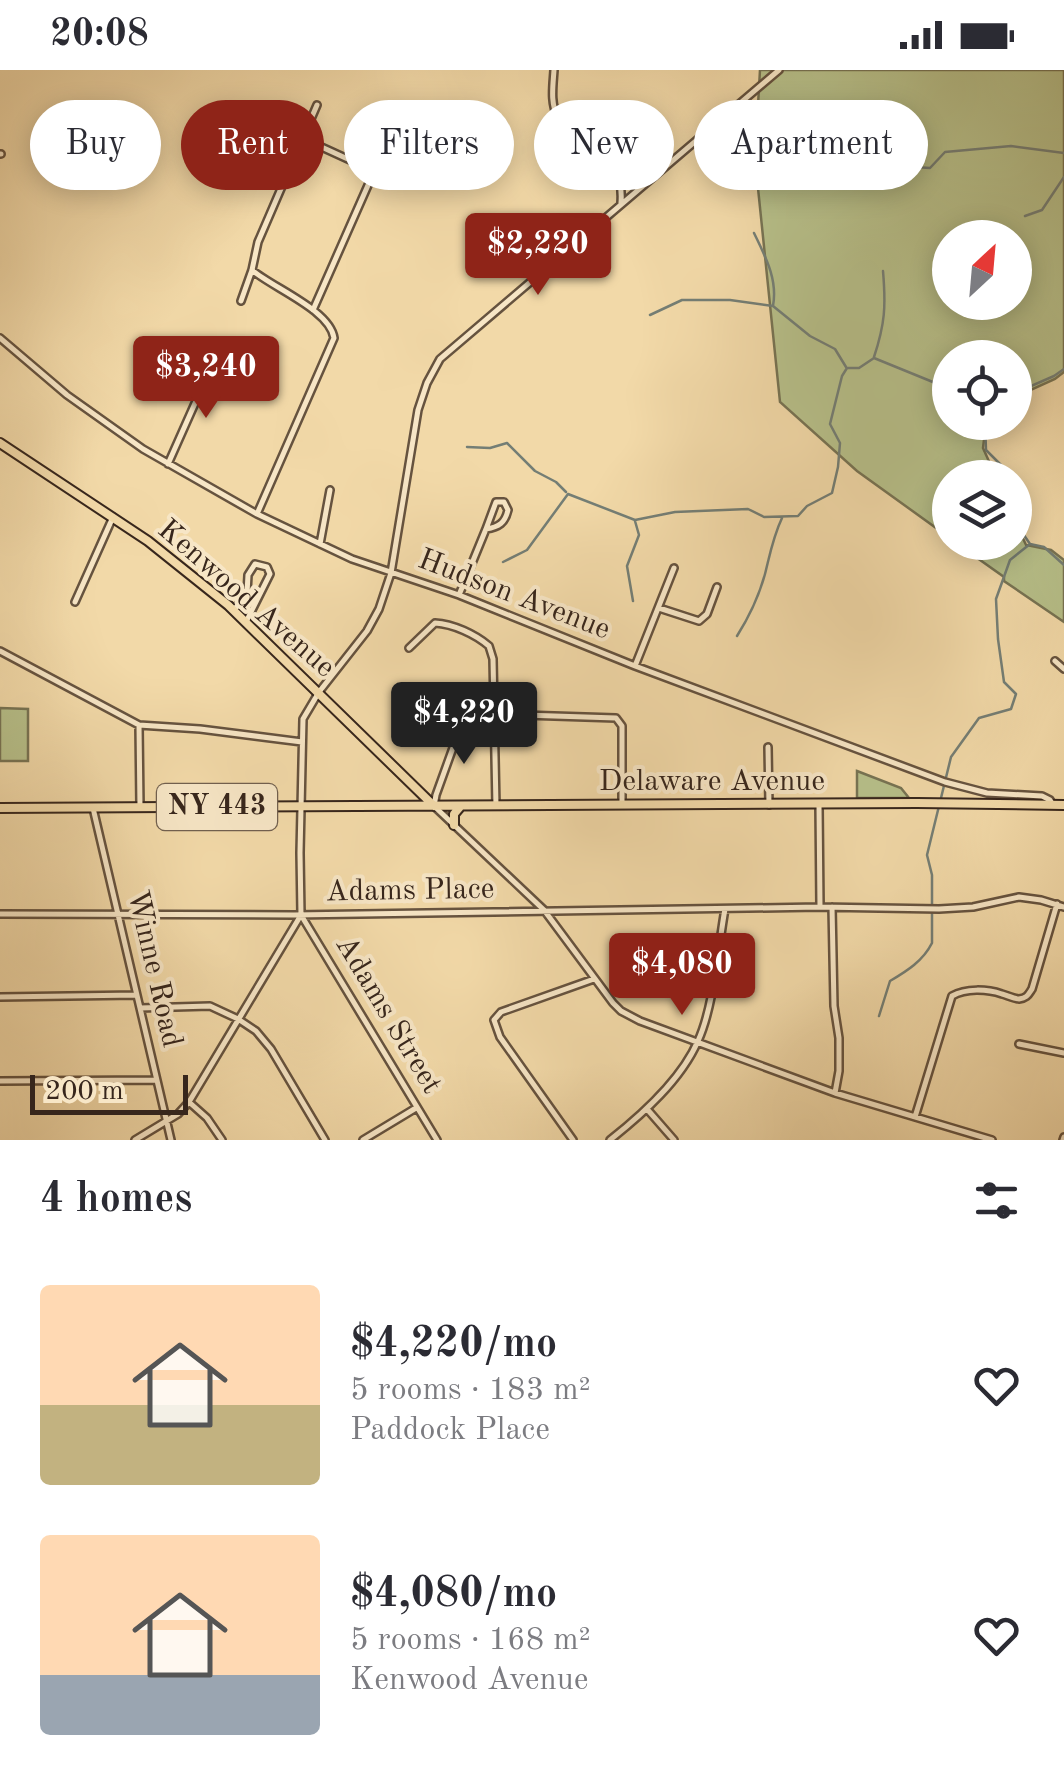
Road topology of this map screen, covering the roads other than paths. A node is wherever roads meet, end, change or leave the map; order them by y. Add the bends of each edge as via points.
1 (554, 70) edge
2 (780, 70) edge
3 (281, 190) edge
4 (366, 190) edge
5 (621, 204) junction
6 (252, 270) junction
7 (241, 301) dead end
8 (312, 310) junction
9 (0, 338) edge
10 (212, 365) dead end
11 (0, 443) edge
12 (168, 464) junction
13 (330, 490) dead end
14 (257, 514) junction
15 (113, 517) junction
16 (486, 529) junction
17 (320, 544) junction
18 (674, 568) dead end
19 (390, 576) junction
20 (718, 587) dead end
21 (460, 595) junction
22 (75, 602) dead end
23 (658, 608) junction
24 (234, 610) junction
25 (246, 622) junction
26 (410, 648) dead end
27 (0, 651) edge
28 (1056, 661) dead end
29 (635, 666) junction
30 (1064, 669) edge
31 (319, 692) junction
32 (494, 714) junction
33 (462, 720) dead end
34 (138, 725) junction
35 (302, 742) junction
36 (768, 747) dead end
37 (622, 804) junction
38 (1053, 804) junction
39 (769, 805) junction
40 (819, 805) junction
41 (1064, 805) edge
42 (301, 806) junction
43 (434, 806) junction
44 (462, 806) junction
45 (496, 806) junction
46 (140, 807) junction
47 (0, 808) edge
48 (93, 808) junction
49 (454, 824) junction
50 (534, 900) junction
51 (1060, 905) edge
52 (820, 907) junction
53 (832, 908) junction
54 (544, 910) junction
55 (726, 910) junction
56 (522, 911) junction
57 (0, 914) edge
58 (301, 915) junction
59 (118, 916) junction
60 (594, 980) junction
61 (137, 995) junction
62 (0, 997) edge
63 (140, 1008) junction
64 (238, 1019) junction
65 (698, 1042) junction
66 (1020, 1044) dead end
67 (1064, 1053) edge
68 (156, 1080) junction
69 (0, 1081) edge
70 (835, 1092) junction
71 (189, 1102) junction
72 (416, 1108) junction
73 (647, 1108) junction
74 (914, 1118) junction
75 (166, 1120) junction
76 (135, 1140) edge
77 (171, 1140) edge
78 (222, 1140) edge
79 (325, 1140) edge
80 (364, 1140) edge
81 (437, 1140) edge
82 (573, 1140) edge
83 (610, 1140) edge
84 (674, 1140) edge
85 (992, 1140) edge

1 - 5 street via 557,114 614,166
2 - 5 street, Adams Street
3 - 6 street
4 - 8 street
5 - 19 street, Adams Street via 434,368 418,410
6 - 7 street
6 - 8 street
8 - 14 street via 333,330 333,344
9 - 12 street, Hudson Avenue via 67,395
10 - 12 street
11 - 15 main road, Kenwood Avenue
12 - 14 street, Hudson Avenue
13 - 17 street
14 - 17 street, Hudson Avenue
15 - 22 street
15 - 24 main road, Kenwood Avenue
16 - 16 street via 506,520 504,502 496,502
16 - 21 street
17 - 19 street, Hudson Avenue
18 - 23 street
19 - 21 street, Hudson Avenue
19 - 31 street, Adams Street via 371,624
20 - 23 street via 699,621
21 - 29 street, Hudson Avenue
23 - 29 street
24 - 25 main road, Kenwood Avenue
24 - 25 street via 255,564 269,568
25 - 31 main road, Kenwood Avenue
26 - 32 street via 435,623 485,642 492,651
27 - 34 street
28 - 30 street
29 - 38 street, Hudson Avenue via 956,786 1042,796
31 - 35 street, Adams Street via 303,719
31 - 43 main road, Kenwood Avenue
32 - 37 street via 616,718 622,726
32 - 45 street
33 - 43 street
34 - 35 street
34 - 46 street
35 - 42 street, Adams Street
36 - 39 street
37 - 39 main road, Delaware Avenue / NY 443
37 - 45 main road, Delaware Avenue / NY 443
38 - 40 main road, Delaware Avenue / NY 443
38 - 41 main road, Delaware Avenue / NY 443
39 - 40 main road, Delaware Avenue / NY 443
40 - 52 street
42 - 43 main road, Delaware Avenue / NY 443
42 - 46 main road, Delaware Avenue / NY 443
42 - 58 street, Adams Street
43 - 44 main road, Delaware Avenue / NY 443
43 - 49 street, Kenwood Avenue
44 - 45 main road, Delaware Avenue / NY 443
44 - 49 main road
46 - 48 main road, Delaware Avenue / NY 443
47 - 48 main road, Delaware Avenue / NY 443
48 - 59 street, Winne Road
49 - 50 street, Kenwood Avenue
50 - 54 street, Kenwood Avenue
50 - 56 street
51 - 53 street, Adams Place via 1019,897 963,908
51 - 74 street via 1030,993 1019,999 991,990 957,992 949,1001
52 - 53 street, Adams Place
52 - 55 street, Adams Place
53 - 70 street
54 - 55 street, Adams Place
54 - 56 street, Adams Place
54 - 60 street, Kenwood Avenue
55 - 65 street
56 - 58 street, Adams Place
57 - 59 street, Adams Place
58 - 59 street, Adams Place
58 - 64 street
58 - 72 street, Adams Street
59 - 61 street, Winne Road
60 - 65 street, Kenwood Avenue via 621,1011
60 - 82 street via 501,1012 494,1023
61 - 62 street
61 - 63 street, Winne Road
63 - 64 street via 210,1006
63 - 68 street, Winne Road
64 - 71 street
64 - 79 street via 264,1038
65 - 70 street, Kenwood Avenue
65 - 73 street
66 - 67 street
68 - 69 street
68 - 75 street, Winne Road
70 - 74 street, Kenwood Avenue
71 - 75 street
71 - 78 street
72 - 80 street
72 - 81 street, Adams Street
73 - 83 street
73 - 84 street
74 - 85 street, Kenwood Avenue
75 - 76 street
75 - 77 street, Winne Road

